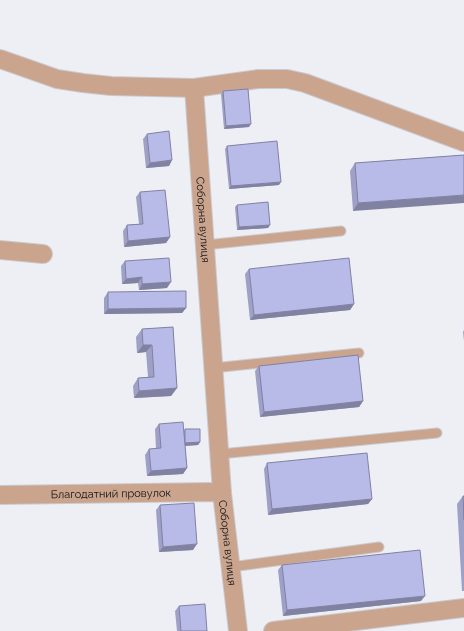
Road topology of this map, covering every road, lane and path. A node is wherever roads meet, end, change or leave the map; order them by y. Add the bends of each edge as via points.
1 (0, 59) edge
2 (194, 88) junction
3 (464, 142) edge
4 (341, 231) dead end
5 (205, 245) junction
6 (0, 250) edge
7 (43, 254) dead end
8 (359, 353) dead end
9 (214, 368) junction
10 (437, 433) dead end
11 (220, 454) junction
12 (222, 493) junction
13 (0, 495) edge
14 (379, 546) dead end
15 (231, 567) junction
16 (464, 608) edge
17 (238, 631) edge
18 (273, 631) edge

1 - 2 street via 57,79 83,83
2 - 3 street via 258,79 287,79 305,83
2 - 5 street, Соборна вулиця
4 - 5 lane
5 - 9 street, Соборна вулиця
6 - 7 street
8 - 9 lane
9 - 11 street, Соборна вулиця
10 - 11 lane
11 - 12 street, Соборна вулиця
12 - 13 street, Благодатний провулок
12 - 15 street, Соборна вулиця
14 - 15 lane
15 - 17 street, Соборна вулиця
16 - 18 street

